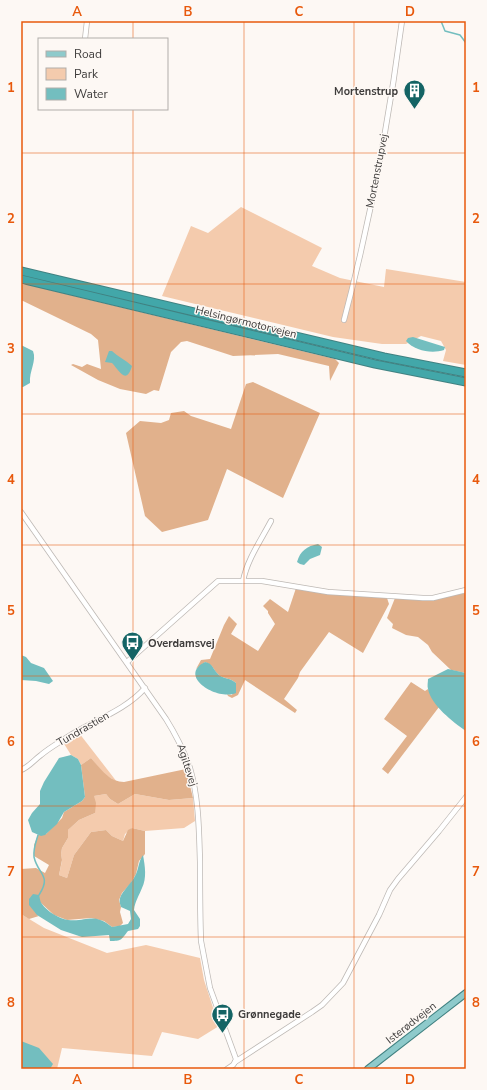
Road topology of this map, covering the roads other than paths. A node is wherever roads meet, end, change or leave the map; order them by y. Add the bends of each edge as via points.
1 (86, 21) edge
2 (402, 21) edge
3 (85, 38) edge
4 (21, 271) edge
5 (21, 279) edge
6 (344, 320) dead end
7 (466, 373) edge
8 (466, 382) edge
9 (21, 512) edge
10 (271, 521) dead end
11 (243, 581) junction
12 (466, 590) edge
13 (127, 662) junction
14 (145, 688) junction
15 (21, 770) edge
16 (466, 797) edge
17 (466, 993) edge
18 (236, 1062) junction
19 (228, 1069) edge
20 (368, 1069) edge

1 - 3 street
2 - 6 street, Mortenstrupvej via 375,186
4 - 7 highway, Helsingørmotorvejen via 369,354
5 - 8 highway, Helsingørmotorvejen via 375,364
9 - 13 street, Agiltevej
10 - 11 street via 250,560
11 - 12 street via 328,592 423,598
11 - 13 street via 222,580 214,583
13 - 14 street, Agiltevej
14 - 15 street, Tundrastien via 125,705 71,735
14 - 18 street, Agiltevej via 177,738 195,787 204,959 210,988
16 - 18 street via 390,890 343,983 322,1005
17 - 20 main road, Isterødvejen
18 - 19 street

